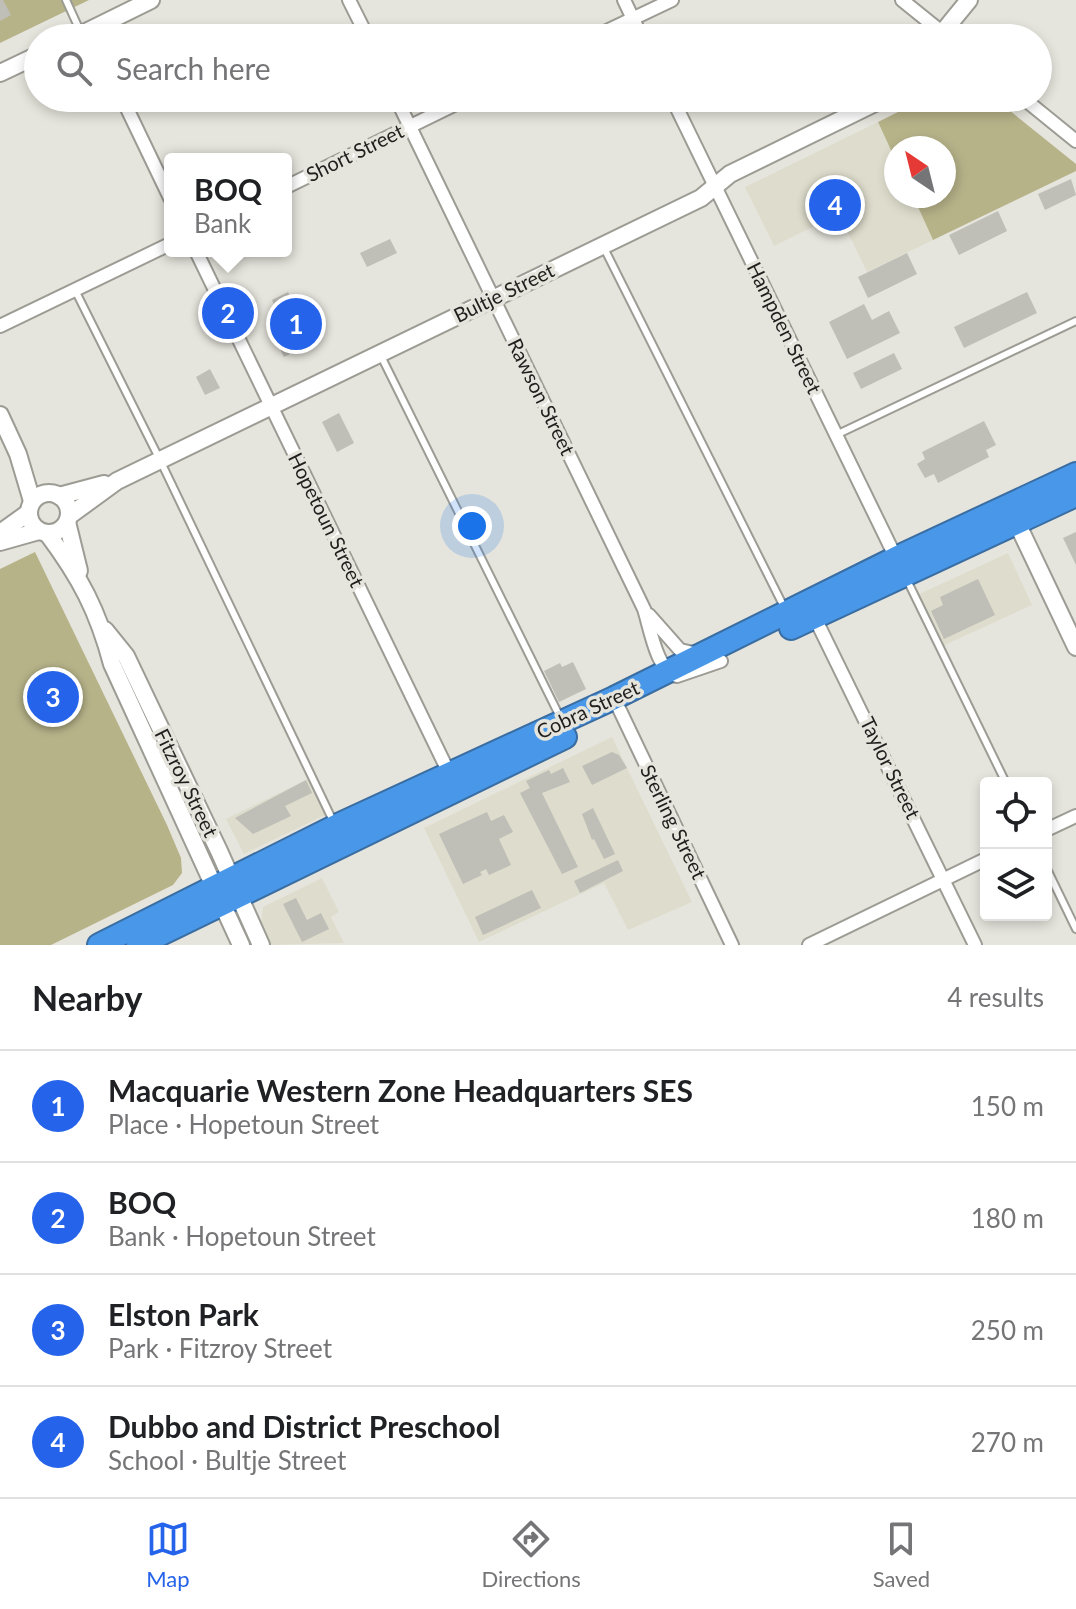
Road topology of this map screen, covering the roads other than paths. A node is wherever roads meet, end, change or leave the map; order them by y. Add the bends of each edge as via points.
1 (66, 0) edge
2 (151, 0) edge
3 (349, 0) edge
4 (624, 0) edge
5 (672, 0) edge
6 (902, 0) edge
7 (969, 0) edge
8 (633, 19) junction
9 (79, 24) edge
10 (106, 24) edge
11 (361, 24) edge
12 (622, 24) edge
13 (635, 24) edge
14 (929, 24) edge
15 (952, 24) edge
16 (24, 62) edge
17 (0, 73) edge
18 (129, 112) edge
19 (403, 112) edge
20 (439, 112) edge
21 (679, 112) edge
22 (857, 112) edge
23 (1040, 112) edge
24 (410, 126) junction
25 (1076, 141) edge
26 (292, 184) edge
27 (164, 186) edge
28 (715, 187) junction
29 (603, 245) junction
30 (164, 247) edge
31 (199, 257) edge
32 (75, 290) junction
33 (493, 298) junction
34 (1076, 321) edge
35 (0, 326) edge
36 (380, 353) junction
37 (271, 407) junction
38 (0, 415) edge
39 (836, 435) junction
40 (18, 454) junction
41 (160, 460) junction
42 (1076, 474) edge
43 (117, 481) junction
44 (55, 494) junction
45 (1076, 495) edge
46 (30, 507) junction
47 (68, 519) junction
48 (1017, 523) junction
49 (977, 530) junction
50 (43, 532) junction
51 (0, 533) edge
52 (0, 542) edge
53 (900, 566) junction
54 (81, 582) junction
55 (644, 609) junction
56 (788, 613) junction
57 (816, 616) junction
58 (1076, 647) edge
59 (714, 657) junction
60 (666, 671) junction
61 (617, 705) junction
62 (563, 722) junction
63 (1003, 777) edge
64 (453, 781) junction
65 (1076, 816) edge
66 (336, 826) junction
67 (1052, 827) edge
68 (980, 862) edge
69 (943, 879) junction
70 (1052, 879) edge
71 (226, 891) junction
72 (1076, 929) edge
73 (99, 945) edge
74 (138, 945) edge
75 (241, 945) edge
76 (261, 945) edge
77 (732, 945) edge
78 (809, 945) edge
79 (975, 945) edge

1 - 9 lane
2 - 10 street
3 - 11 street
4 - 8 street
5 - 8 street
6 - 14 street
7 - 15 street
8 - 12 street
8 - 13 street
16 - 17 street
18 - 27 street
19 - 24 street, Rawson Street
20 - 24 street, Short Street
21 - 28 street, Hampden Street
22 - 28 street, Bultje Street
23 - 25 street
24 - 26 street, Short Street
24 - 33 street, Rawson Street
28 - 29 street, Bultje Street
28 - 39 street, Hampden Street
29 - 33 street, Bultje Street
29 - 56 lane
30 - 32 street
31 - 37 street, Hopetoun Street
32 - 35 street
32 - 41 lane
33 - 36 street, Bultje Street
33 - 55 street, Rawson Street
34 - 39 lane
36 - 37 street, Bultje Street
36 - 62 lane
37 - 41 street, Bultje Street
37 - 64 street, Hopetoun Street
38 - 40 street
39 - 53 street, Hampden Street
40 - 44 street
40 - 46 street
41 - 43 street, Bultje Street
41 - 66 lane
42 - 49 highway, Cobra Street
43 - 44 street, Bultje Street
43 - 47 street, Bultje Street
44 - 46 street via 43,493
44 - 47 street via 68,507
45 - 48 highway
46 - 50 street via 31,523
46 - 51 street
47 - 50 street via 59,531
47 - 54 street, Fitzroy Street
48 - 49 highway via 998,516
48 - 58 street
49 - 53 highway, Cobra Street
50 - 52 street
50 - 54 street, Fitzroy Street
53 - 56 highway, Cobra Street
53 - 57 highway, Cobra Street via 881,584
53 - 63 lane
54 - 71 street, Fitzroy Street via 102,626 126,656
55 - 59 street, Rawson Street via 680,650
55 - 60 street, Rawson Street
56 - 57 street
56 - 59 highway, Cobra Street
57 - 59 highway, Cobra Street
57 - 69 street, Taylor Street
59 - 60 highway, Cobra Street
59 - 61 highway, Cobra Street
60 - 61 highway, Cobra Street
61 - 62 highway, Cobra Street
61 - 64 highway, Cobra Street
61 - 77 street, Sterling Street
62 - 64 highway, Cobra Street
64 - 66 highway, Cobra Street
64 - 71 highway, Cobra Street
65 - 67 street
66 - 71 highway, Cobra Street
68 - 69 street
69 - 78 street
69 - 79 street, Taylor Street
70 - 72 lane
71 - 73 highway, Cobra Street
71 - 74 highway, Cobra Street
71 - 75 street, Fitzroy Street
71 - 76 street, Fitzroy Street

